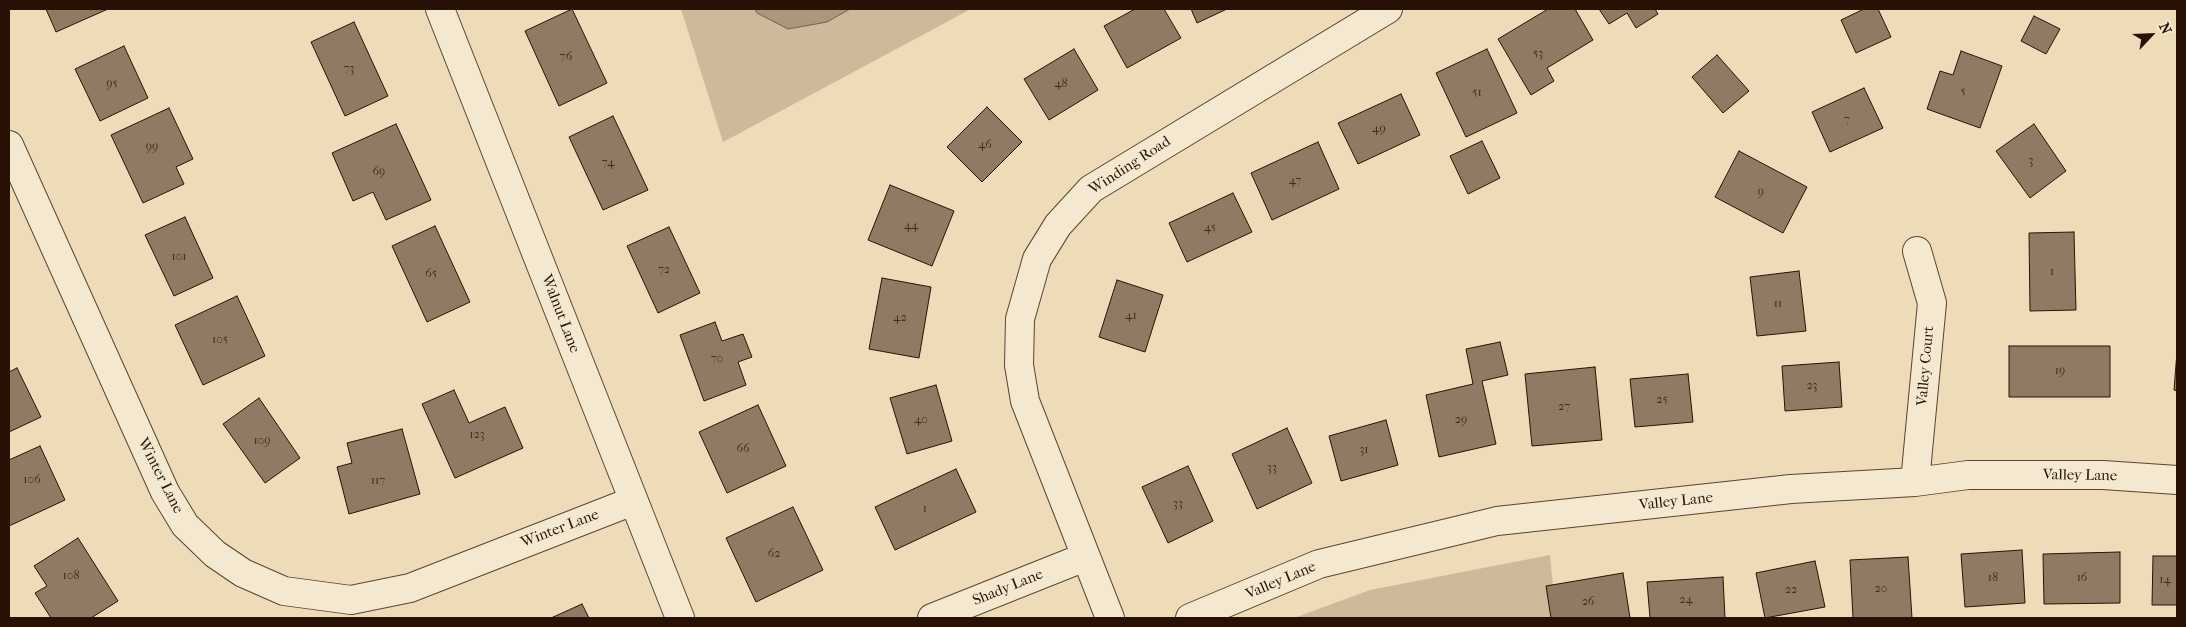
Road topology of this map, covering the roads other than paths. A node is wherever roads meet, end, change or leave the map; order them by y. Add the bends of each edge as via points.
1 (440, 9) edge
2 (1388, 9) edge
3 (9, 145) edge
4 (1917, 251) dead end
5 (2177, 480) edge
6 (1915, 482) junction
7 (633, 501) junction
8 (1085, 557) junction
9 (680, 618) edge
10 (932, 618) edge
11 (1110, 618) edge
12 (1190, 618) edge

1 - 7 street, Walnut Lane
2 - 8 street, Winding Road via 1090,189 1058,225 1037,259 1020,319 1019,365 1025,401
3 - 7 street, Winter Lane via 165,492 185,525 215,554 243,573 284,591 351,600 410,588
4 - 6 street, Valley Court via 1932,303
5 - 6 street, Valley Lane via 2103,475 1968,475
6 - 12 street, Valley Lane via 1791,489 1497,520 1319,564
7 - 9 street, Walnut Lane
8 - 10 street, Shady Lane
8 - 11 street, Winding Road

